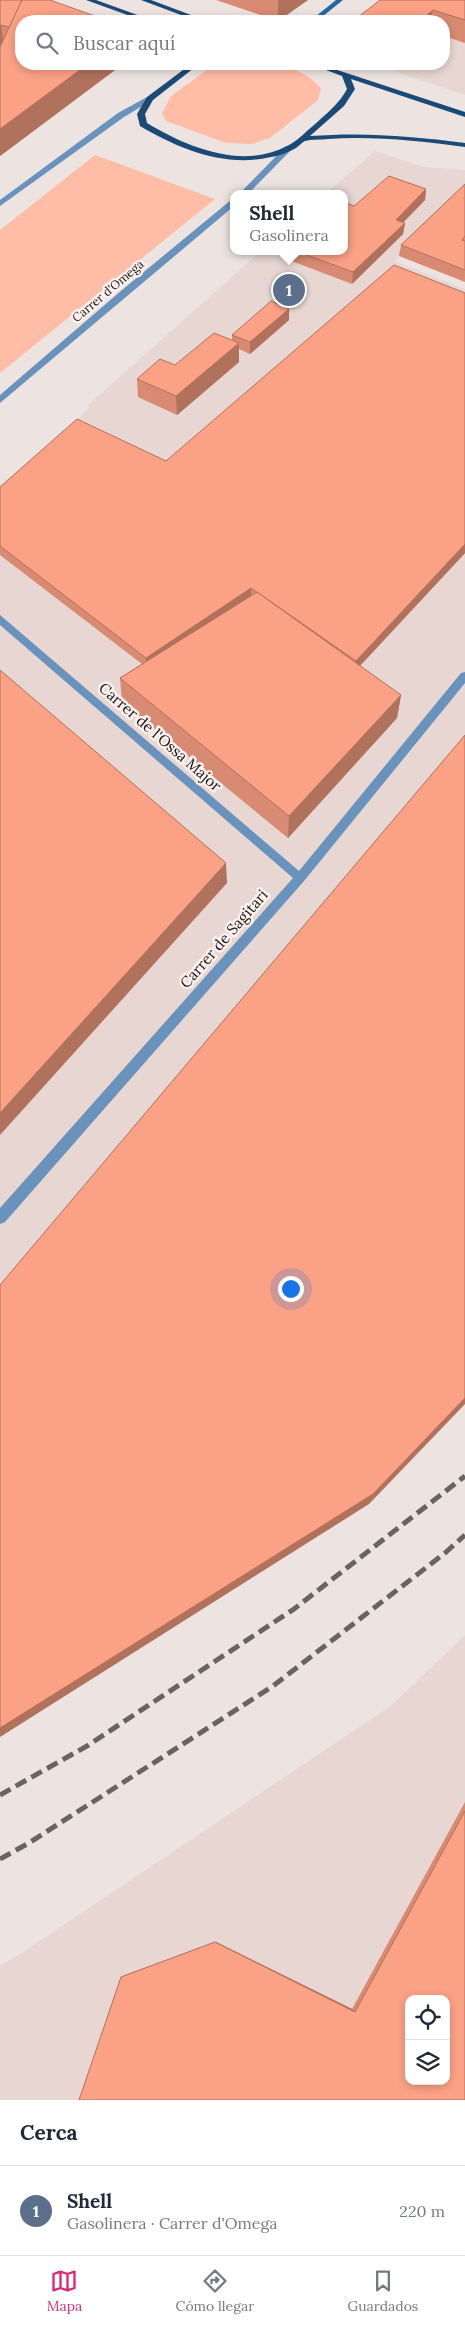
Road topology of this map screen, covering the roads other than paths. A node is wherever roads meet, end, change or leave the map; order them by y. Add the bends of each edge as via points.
1 (90, 0) edge
2 (144, 0) edge
3 (340, 0) edge
4 (133, 15) edge
5 (186, 15) edge
6 (321, 15) edge
7 (188, 70) edge
8 (331, 70) edge
9 (346, 76) junction
10 (150, 99) junction
11 (465, 116) edge
12 (301, 139) junction
13 (465, 145) edge
14 (289, 148) junction
15 (247, 190) edge
16 (0, 204) edge
17 (230, 205) edge
18 (0, 400) edge
19 (0, 619) edge
20 (465, 676) edge
21 (300, 878) junction
22 (0, 1218) edge

1 - 4 main road
2 - 5 main road
3 - 6 main road
7 - 10 main road
8 - 9 main road
9 - 11 main road
9 - 12 main road via 351,89 346,101
10 - 14 main road via 141,114 143,124 164,138 185,146 224,157 251,158
10 - 16 street via 121,115
12 - 13 main road via 364,135
12 - 14 main road
14 - 15 street
17 - 18 street, Carrer d'Omega
19 - 21 street, Carrer de l'Ossa Major
20 - 21 street, Carrer de Sagitari
21 - 22 street, Carrer de Sagitari

